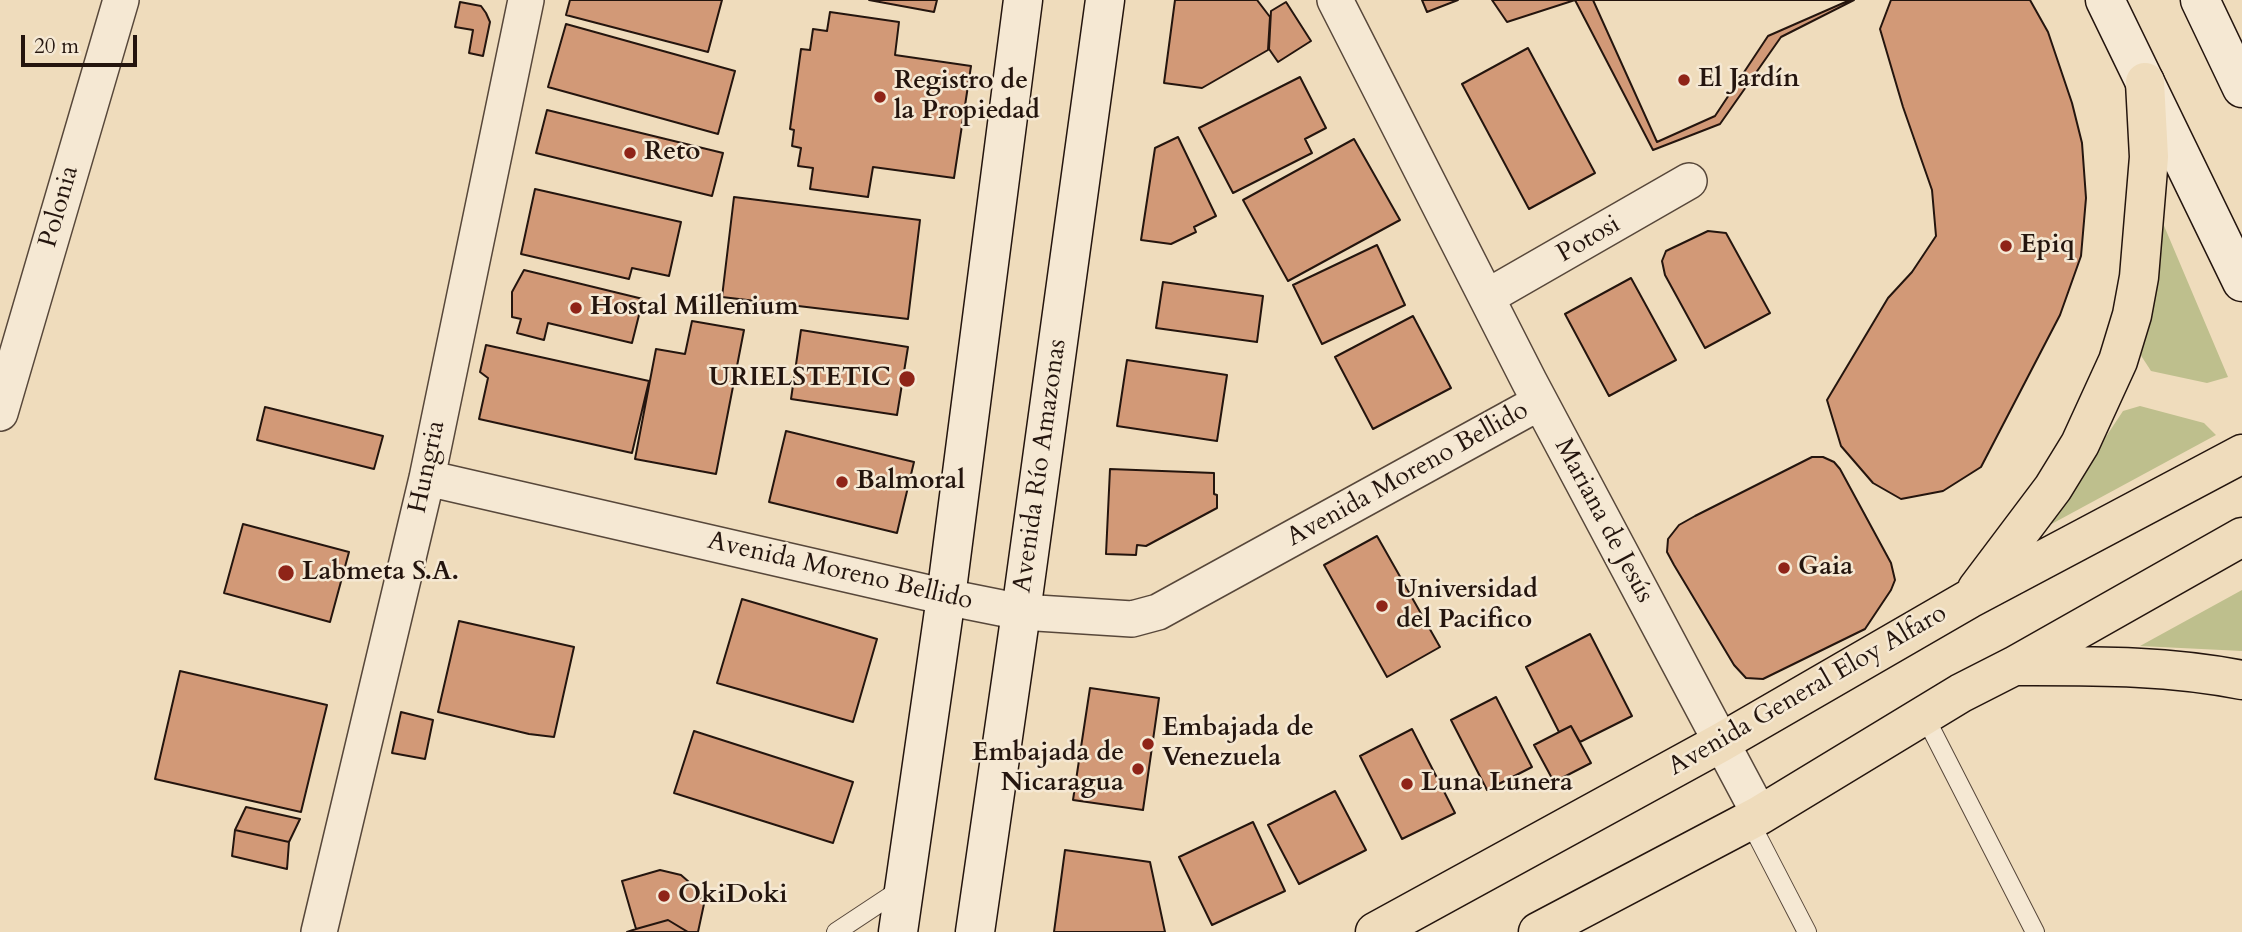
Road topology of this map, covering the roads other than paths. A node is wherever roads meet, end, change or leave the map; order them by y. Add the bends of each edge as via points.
1 (121, 0) edge
2 (526, 0) edge
3 (1023, 0) edge
4 (1105, 0) edge
5 (1335, 0) edge
6 (2105, 0) edge
7 (2200, 0) edge
8 (2145, 82) junction
9 (2242, 88) edge
10 (1689, 181) dead end
11 (2242, 282) edge
12 (1487, 298) junction
13 (1540, 402) junction
14 (0, 413) edge
15 (2242, 454) edge
16 (427, 478) junction
17 (2242, 537) edge
18 (946, 597) junction
19 (1969, 599) junction
20 (1021, 612) junction
21 (2014, 666) junction
22 (2242, 680) edge
23 (1924, 715) junction
24 (1720, 743) junction
25 (1755, 818) junction
26 (904, 887) junction
27 (328, 921) edge
28 (836, 932) edge
29 (898, 932) edge
30 (975, 932) edge
31 (1375, 932) edge
32 (1538, 932) edge
33 (1807, 932) edge
34 (2035, 932) edge

1 - 14 street, Polonia
2 - 16 street, Hungria
3 - 18 main road
4 - 20 main road, Avenida Río Amazonas
5 - 12 street, Mariana de Jesús
6 - 8 main road
7 - 9 main road
8 - 11 main road
8 - 19 main road via 2149,157 2139,277 2118,361 2080,444 2053,488
10 - 12 street, Potosi
12 - 13 street, Mariana de Jesús
13 - 20 street, Avenida Moreno Bellido via 1158,612 1132,619
13 - 24 street, Mariana de Jesús
15 - 19 main road, Avenida General Eloy Alfaro
16 - 18 street, Avenida Moreno Bellido
16 - 27 street, Hungria
17 - 21 main road
18 - 20 street, Avenida Moreno Bellido
18 - 26 main road
19 - 24 main road, Avenida General Eloy Alfaro
20 - 30 main road, Avenida Río Amazonas
21 - 22 main road via 2140,667
21 - 23 main road
23 - 25 main road
23 - 34 lane
24 - 25 street, Mariana de Jesús
24 - 31 main road, Avenida General Eloy Alfaro
25 - 32 main road
25 - 33 lane
26 - 28 lane
26 - 29 main road

